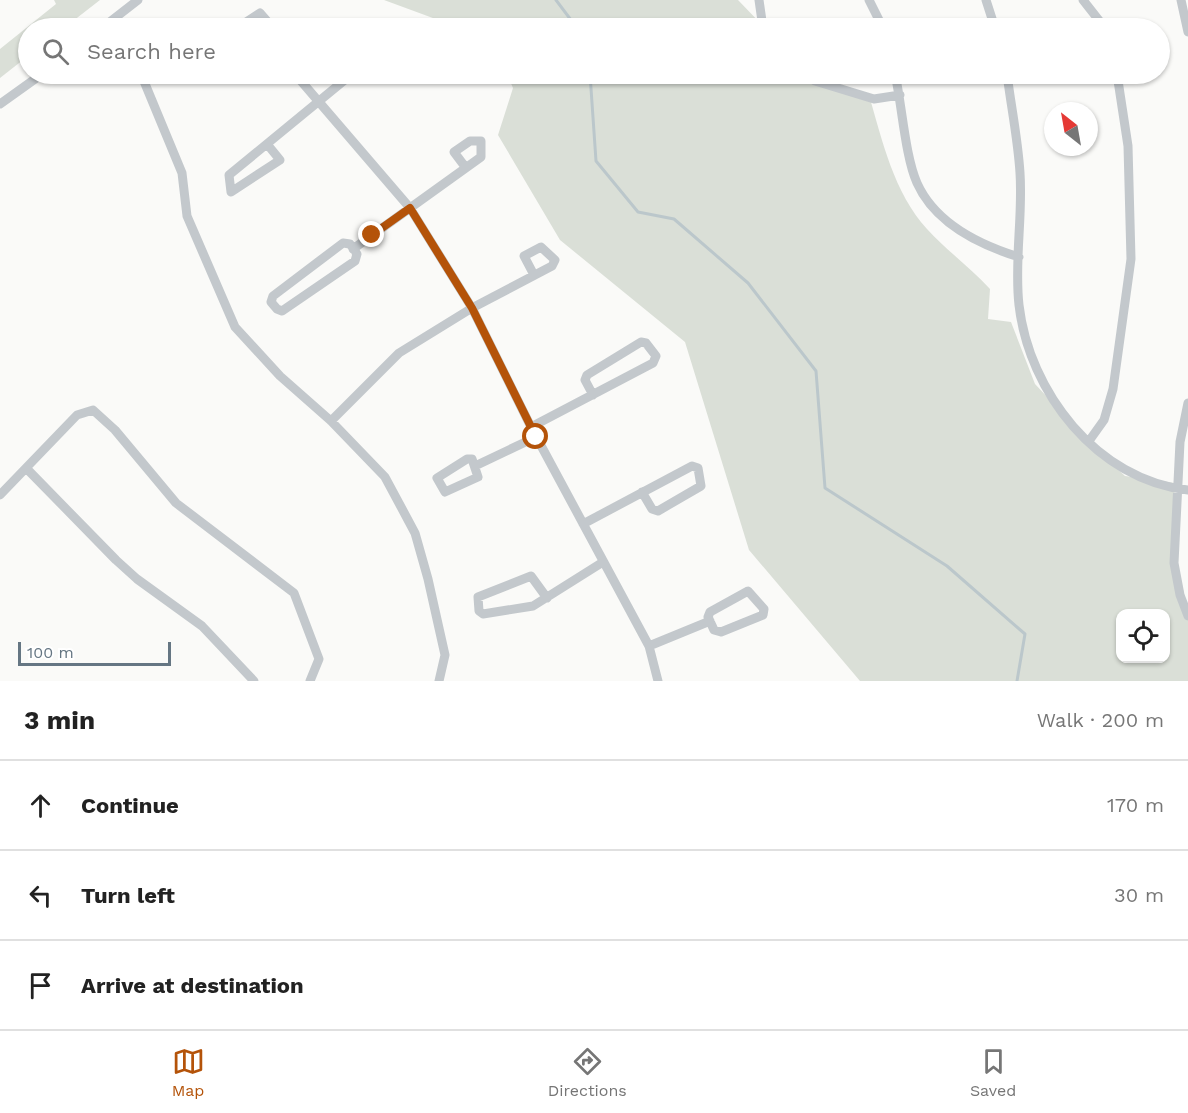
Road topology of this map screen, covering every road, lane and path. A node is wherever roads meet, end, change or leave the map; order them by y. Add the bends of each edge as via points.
1 (138, 0) edge
2 (759, 0) edge
3 (869, 0) edge
4 (986, 0) edge
5 (1083, 0) edge
6 (1181, 0) edge
7 (117, 18) edge
8 (252, 18) edge
9 (264, 18) edge
10 (762, 18) edge
11 (878, 18) edge
12 (992, 18) edge
13 (1097, 18) edge
14 (1188, 32) edge
15 (28, 84) edge
16 (145, 84) edge
17 (304, 84) edge
18 (340, 84) edge
19 (825, 84) edge
20 (897, 84) edge
21 (1008, 84) edge
22 (1119, 84) edge
23 (900, 95) junction
24 (319, 101) junction
25 (0, 104) edge
26 (267, 144) junction
27 (466, 168) dead end
28 (410, 208) junction
29 (353, 249) junction
30 (1019, 257) junction
31 (534, 275) dead end
32 (472, 308) junction
33 (593, 395) junction
34 (1188, 403) edge
35 (331, 421) junction
36 (531, 427) junction
37 (536, 437) junction
38 (1089, 441) junction
39 (1188, 459) edge
40 (476, 466) dead end
41 (27, 469) junction
42 (1180, 470) junction
43 (1177, 489) junction
44 (1188, 490) edge
45 (642, 492) junction
46 (0, 495) edge
47 (583, 524) junction
48 (603, 562) junction
49 (547, 598) junction
50 (1188, 616) edge
51 (710, 621) junction
52 (649, 646) junction
53 (254, 681) edge
54 (310, 681) edge
55 (439, 681) edge
56 (658, 681) edge

1 - 7 street
2 - 10 street
3 - 11 street
4 - 12 street
5 - 13 street
6 - 14 street
8 - 9 street via 260,13
15 - 25 street
16 - 35 street via 182,174 186,216 235,327 280,376
17 - 24 street
18 - 24 street
19 - 23 street via 874,99
20 - 23 street
21 - 30 street via 1020,173
22 - 38 street via 1128,146 1131,259 1113,389 1104,420
23 - 30 street via 913,171 930,201 954,226 987,247
24 - 26 street
24 - 28 street
26 - 26 street via 280,160 231,192 229,175
27 - 28 street
28 - 29 street
28 - 32 street
29 - 29 street via 356,261 282,311 271,302 273,296 343,243
30 - 38 street via 1019,303 1035,368 1063,416
31 - 32 street
32 - 35 street via 399,353
32 - 36 street
33 - 33 street via 653,363 656,356 646,343 641,342 587,375 585,380
33 - 36 street
34 - 42 street via 1180,442
35 - 55 street via 386,477 415,534 445,655
36 - 37 street
37 - 40 street
37 - 47 street
38 - 43 street via 1108,459 1139,476
39 - 42 street
41 - 46 street
41 - 53 street via 123,566 202,626
41 - 54 street via 76,416 93,410 116,430 176,503 294,593 319,659
42 - 43 street
43 - 44 street
43 - 50 street via 1174,563
45 - 45 street via 692,466 698,468 701,486 658,511 652,509
45 - 47 street
47 - 48 street
48 - 49 street
48 - 52 street
49 - 49 street via 533,606 483,614 476,601 531,576
51 - 51 street via 714,630 721,632 763,615 765,609 750,591 745,591 710,612
51 - 52 street
52 - 56 street

